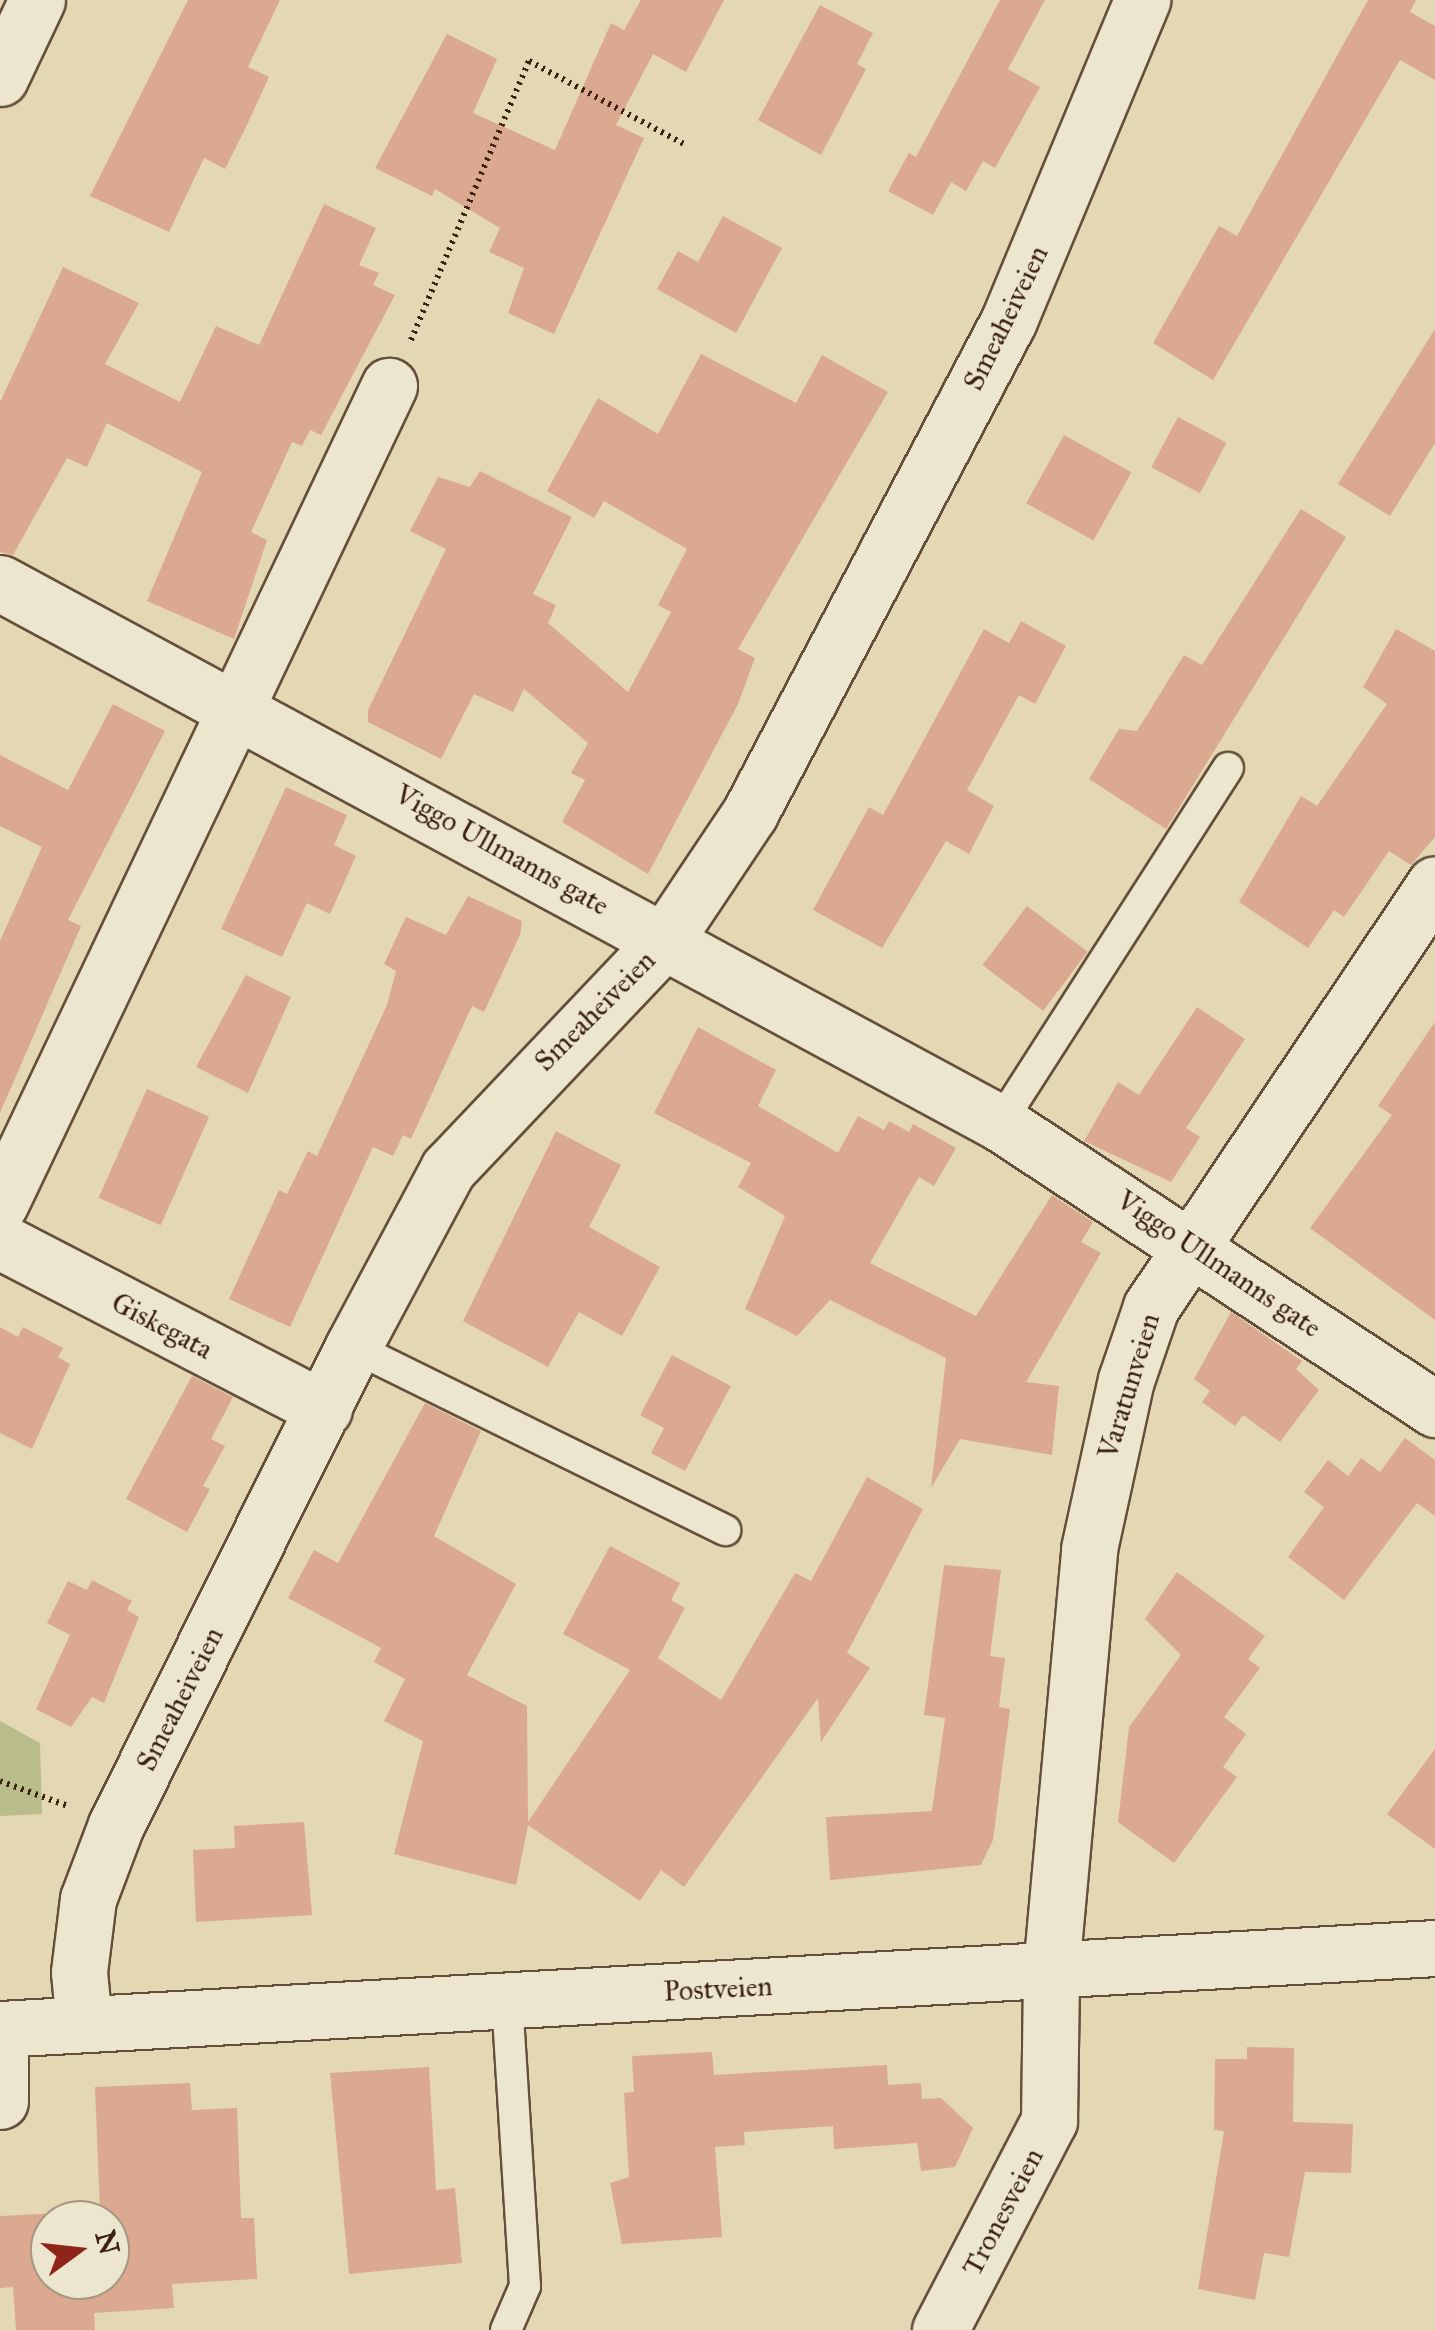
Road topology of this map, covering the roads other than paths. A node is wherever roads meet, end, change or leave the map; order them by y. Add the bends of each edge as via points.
1 (37, 0) edge
2 (1142, 0) edge
3 (0, 78) edge
4 (389, 386) road end
5 (0, 583) edge
6 (242, 708) junction
7 (1228, 768) dead end
8 (1435, 884) edge
9 (665, 940) junction
10 (1000, 1123) junction
11 (0, 1204) edge
12 (0, 1241) edge
13 (1196, 1244) junction
14 (353, 1347) junction
15 (324, 1409) junction
16 (1435, 1409) edge
17 (725, 1530) dead end
18 (1435, 1948) edge
19 (1052, 1970) junction
20 (507, 2001) junction
21 (84, 2024) junction
22 (0, 2029) edge
23 (0, 2044) edge
24 (0, 2101) edge
25 (506, 2330) edge
26 (940, 2330) edge

1 - 3 street
2 - 9 street, Smeaheiveien via 1009,320 750,813
4 - 6 street
5 - 6 street, Viggo Ullmanns gate
6 - 9 street, Viggo Ullmanns gate
6 - 11 street
7 - 10 lane
8 - 13 street, Varatunveien
9 - 10 street, Viggo Ullmanns gate
9 - 14 street, Smeaheiveien via 448,1168
10 - 13 street, Viggo Ullmanns gate
12 - 15 street, Giskegata
13 - 16 street, Viggo Ullmanns gate
13 - 19 street, Varatunveien via 1151,1307 1108,1443 1088,1549
14 - 15 street, Smeaheiveien
14 - 17 lane
15 - 21 street, Smeaheiveien via 116,1825 88,1900 78,1972
18 - 19 street, Postveien
19 - 20 street, Postveien
19 - 26 street, Tronesveien via 1048,2121
20 - 21 street, Postveien
20 - 25 lane via 525,2286
21 - 22 street, Postveien
23 - 24 street

